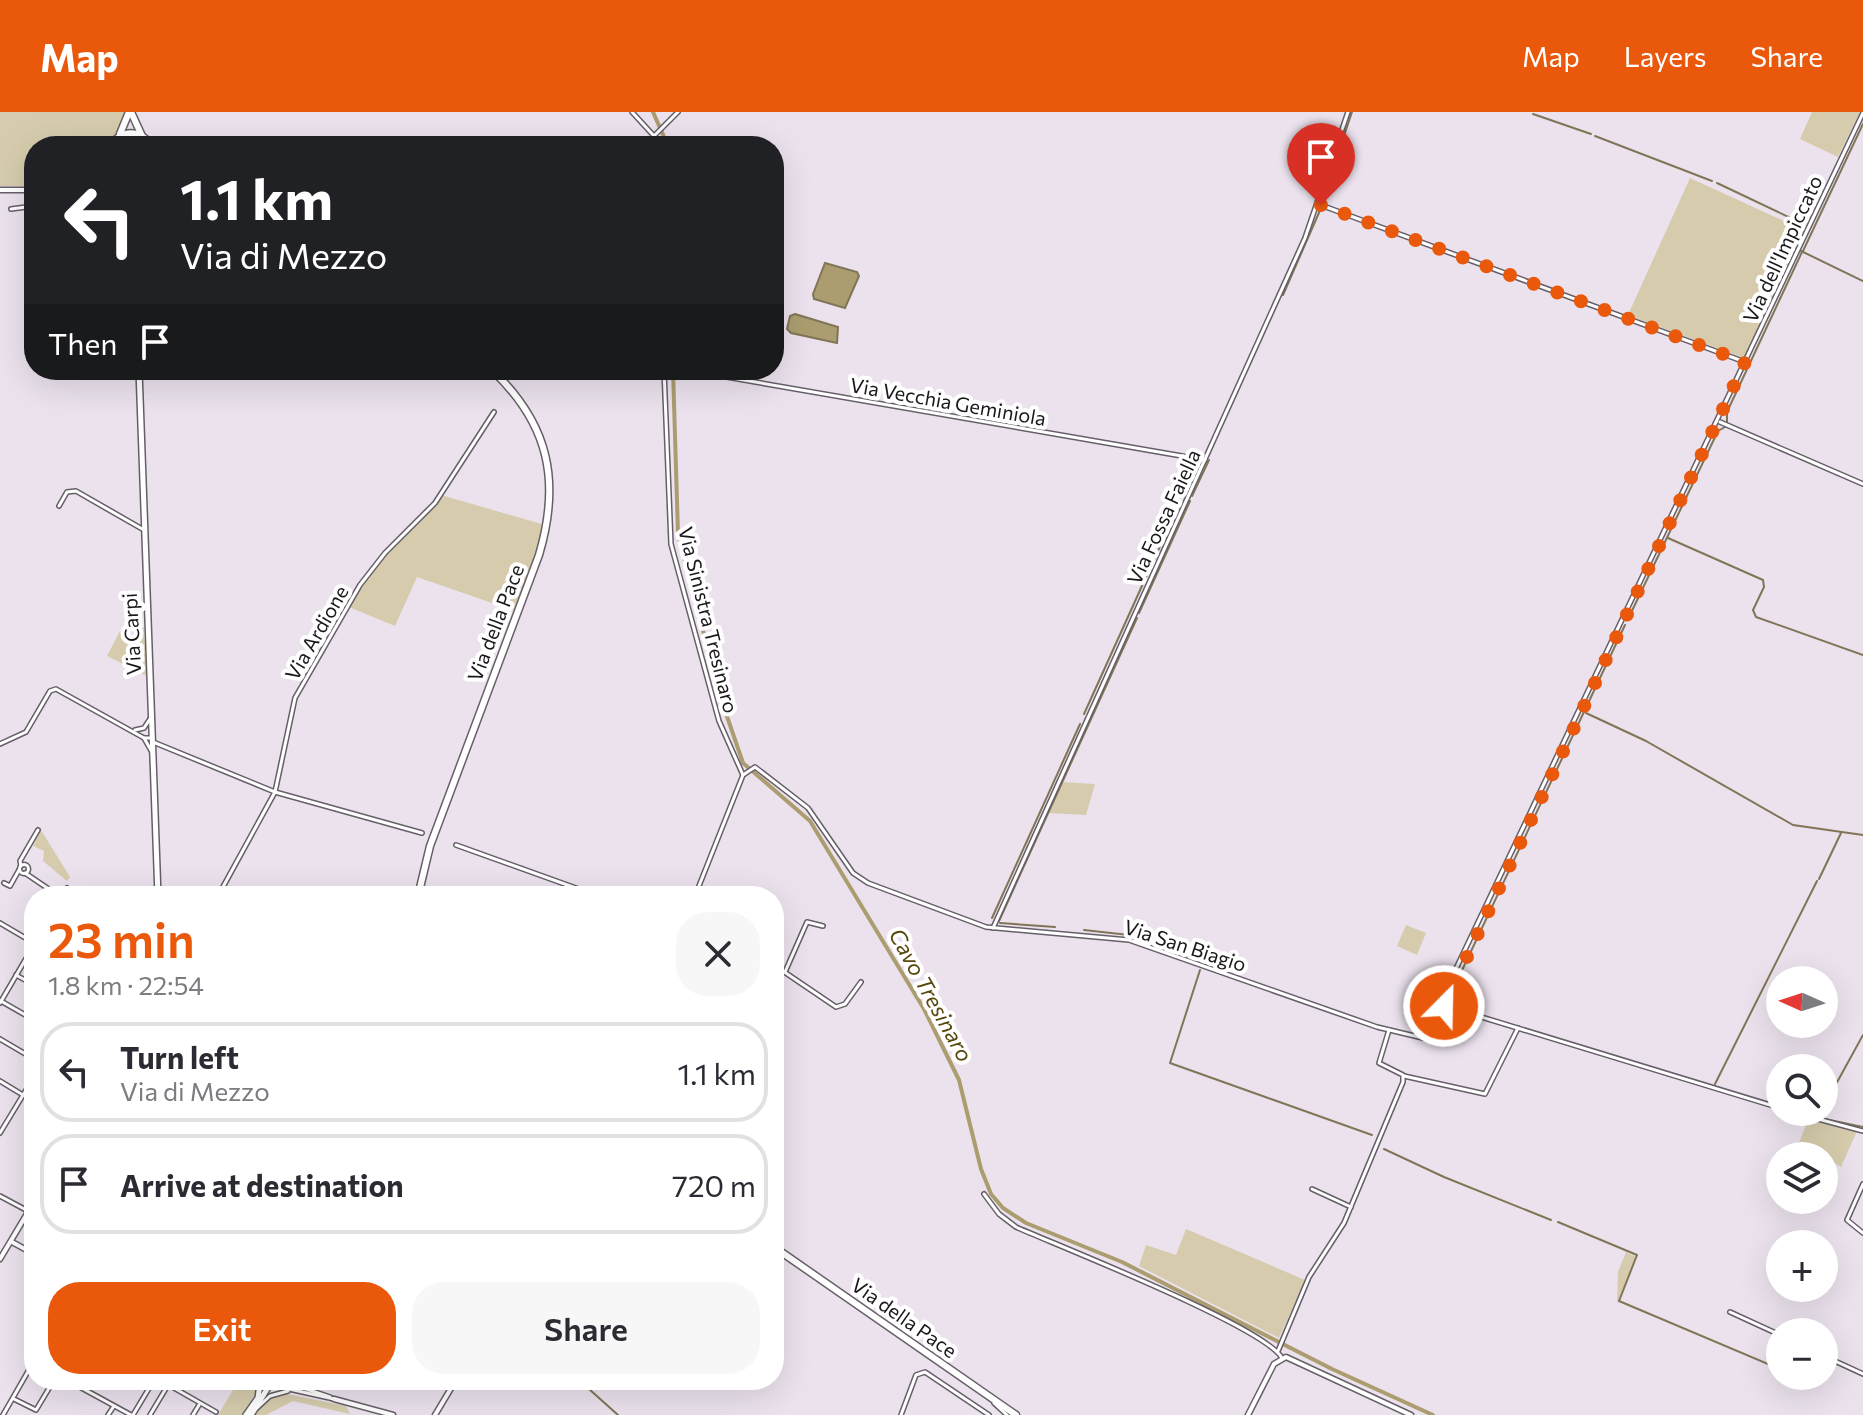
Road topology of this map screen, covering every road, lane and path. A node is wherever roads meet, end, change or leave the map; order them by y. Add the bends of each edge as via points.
1 (130, 112) edge
2 (632, 112) edge
3 (678, 112) edge
4 (1348, 112) edge
5 (1863, 113) edge
6 (118, 136) joint
7 (142, 136) joint
8 (654, 136) joint
9 (0, 190) edge
10 (24, 190) edge
11 (1318, 204) junction
12 (24, 207) edge
13 (11, 209) dead end
14 (1745, 362) junction
15 (139, 380) edge
16 (501, 380) edge
17 (664, 380) edge
18 (744, 380) edge
19 (494, 412) dead end
20 (1718, 421) junction
21 (1205, 460) junction
22 (1863, 484) edge
23 (59, 506) dead end
24 (144, 530) junction
25 (151, 715) junction
26 (131, 729) junction
27 (139, 730) junction
28 (144, 738) junction
29 (152, 740) junction
30 (0, 744) edge
31 (153, 753) junction
32 (743, 775) junction
33 (275, 792) junction
34 (38, 830) dead end
35 (422, 833) dead end
36 (456, 845) dead end
37 (20, 868) junction
38 (25, 873) junction
39 (4, 883) dead end
40 (46, 886) edge
41 (158, 886) edge
42 (224, 886) edge
43 (420, 886) edge
44 (570, 886) edge
45 (699, 886) edge
46 (0, 923) edge
47 (823, 926) dead end
48 (993, 928) junction
49 (24, 938) edge
50 (24, 962) edge
51 (785, 972) joint
52 (16, 975) junction
53 (24, 979) edge
54 (861, 982) dead end
55 (2, 994) edge
56 (1, 1002) edge
57 (1442, 1005) junction
58 (24, 1015) edge
59 (1518, 1028) junction
60 (1389, 1030) junction
61 (0, 1039) edge
62 (24, 1053) edge
63 (1404, 1076) junction
64 (0, 1081) edge
65 (23, 1095) joint
66 (1766, 1104) edge
67 (0, 1120) edge
68 (5, 1124) junction
69 (1838, 1124) edge
70 (1863, 1131) edge
71 (0, 1133) edge
72 (1863, 1184) edge
73 (1312, 1189) dead end
74 (984, 1194) dead end
75 (0, 1196) edge
76 (1351, 1207) junction
77 (24, 1209) edge
78 (24, 1218) edge
79 (1863, 1233) edge
80 (11, 1242) junction
81 (24, 1249) edge
82 (784, 1254) edge
83 (0, 1259) edge
84 (1730, 1312) dead end
85 (1766, 1329) edge
86 (1279, 1349) junction
87 (1282, 1358) junction
88 (1838, 1362) edge
89 (1863, 1374) edge
90 (24, 1379) edge
91 (48, 1390) edge
92 (85, 1390) edge
93 (148, 1390) edge
94 (165, 1390) edge
95 (181, 1390) edge
96 (258, 1390) edge
97 (269, 1390) edge
98 (286, 1390) edge
99 (300, 1390) edge
100 (451, 1390) edge
101 (13, 1398) junction
102 (334, 1399) joint
103 (993, 1399) junction
104 (200, 1403) junction
105 (114, 1406) junction
106 (442, 1407) junction
107 (216, 1412) dead end
108 (3, 1415) edge
109 (108, 1415) edge
110 (132, 1415) edge
111 (150, 1415) edge
112 (193, 1415) edge
113 (249, 1415) edge
114 (393, 1415) edge
115 (435, 1415) edge
116 (442, 1415) edge
117 (901, 1415) edge
118 (989, 1415) edge
119 (1007, 1415) edge
120 (1016, 1415) edge
121 (1248, 1415) edge
122 (1411, 1415) edge

1 - 6 main road
1 - 7 main road
2 - 8 street
3 - 8 street
4 - 11 street, Via Fossa Faiella
5 - 14 street, Via dell'Impiccato
6 - 7 main road
9 - 10 street
11 - 14 street
11 - 21 street, Via Fossa Faiella
12 - 13 street
14 - 20 street, Via dell'Impiccato
15 - 24 main road, Via Carpi
16 - 43 main road, Via della Pace via 540,437 550,508 539,555 430,846
17 - 32 street, Via Sinistra Tresinaro via 671,544 719,721
18 - 21 street, Via Vecchia Geminiola
19 - 33 street, Via Ardione via 435,503 360,585 295,698
20 - 22 street
20 - 57 street, Via dell'Impiccato
21 - 48 street, Via Fossa Faiella
23 - 24 street via 72,490
24 - 25 main road, Via Carpi
25 - 27 street
25 - 29 main road, Via Carpi
26 - 27 street
26 - 28 street
26 - 30 street via 56,689 26,732
27 - 29 street
28 - 29 street
28 - 31 street
29 - 31 main road, Via Carpi
29 - 33 street
31 - 41 main road, Via Carpi
32 - 45 street
32 - 48 street, Via San Biagio via 757,768 808,808 861,880
33 - 35 street
33 - 42 street, Via Ardione
34 - 37 street
36 - 44 street
37 - 38 street
37 - 38 street via 28,868
37 - 39 street via 10,886
38 - 40 street
46 - 49 street
47 - 51 street via 807,922
48 - 60 street, Via San Biagio via 1129,940
50 - 52 street
51 - 54 street via 836,1007 845,1004
52 - 53 street
52 - 55 street
55 - 56 street
56 - 58 street
57 - 59 street
57 - 60 street, Via dell'Impiccato via 1423,1038
59 - 63 street via 1485,1094
59 - 66 street
60 - 63 street via 1379,1063
61 - 62 street
63 - 76 street
64 - 65 street
65 - 68 street
67 - 68 street
68 - 71 street
69 - 70 street
72 - 79 street via 1847,1220
73 - 76 street
74 - 86 street via 1016,1227 1154,1286
75 - 77 street
76 - 86 street via 1309,1277
78 - 80 street
80 - 81 street
80 - 83 street
82 - 103 main road, Via della Pace
84 - 85 street
86 - 87 street
87 - 121 street via 1271,1368
87 - 122 street via 1296,1359
88 - 89 street
90 - 101 street
91 - 101 street via 36,1410
92 - 105 street
93 - 110 street
94 - 111 street
95 - 104 street
96 - 113 main road
97 - 113 main road
98 - 113 street via 270,1396
99 - 102 street
100 - 106 street
101 - 108 street
102 - 114 street
103 - 119 street
103 - 120 main road, Via della Pace
104 - 107 street
104 - 112 street
105 - 109 street
105 - 110 street
106 - 115 street
106 - 116 street
117 - 118 street via 916,1375 922,1372

